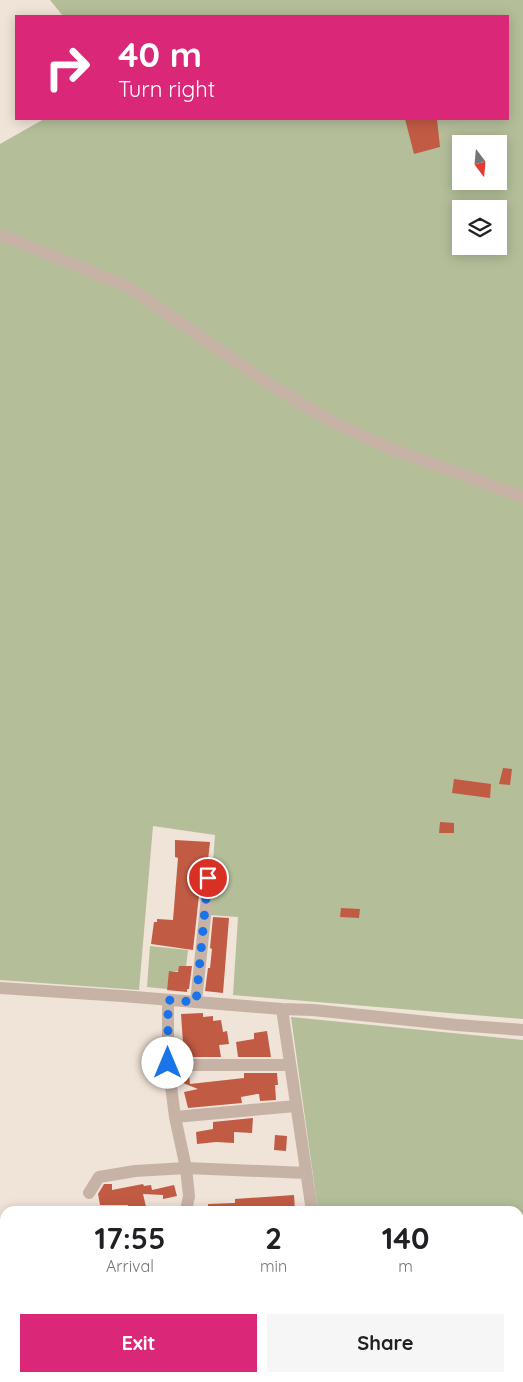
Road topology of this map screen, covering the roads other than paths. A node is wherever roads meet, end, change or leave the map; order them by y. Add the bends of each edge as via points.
1 (0, 236) edge
2 (523, 497) edge
3 (208, 878) dead end
4 (0, 988) edge
5 (168, 1000) junction
6 (196, 1002) junction
7 (282, 1009) junction
8 (523, 1030) edge
9 (168, 1065) junction
10 (290, 1065) junction
11 (296, 1106) junction
12 (175, 1117) junction
13 (186, 1168) junction
14 (306, 1173) junction
15 (89, 1193) dead end
16 (187, 1206) edge
17 (311, 1206) edge

1 - 2 street via 130,288 269,384 333,422 382,445
3 - 6 street
4 - 5 street
5 - 6 street
5 - 9 street
6 - 7 street
7 - 8 street
7 - 10 street
9 - 10 street
9 - 12 street
10 - 11 street
11 - 12 street
11 - 14 street
12 - 13 street
13 - 14 street
13 - 15 street via 99,1177
13 - 16 street
14 - 17 street

